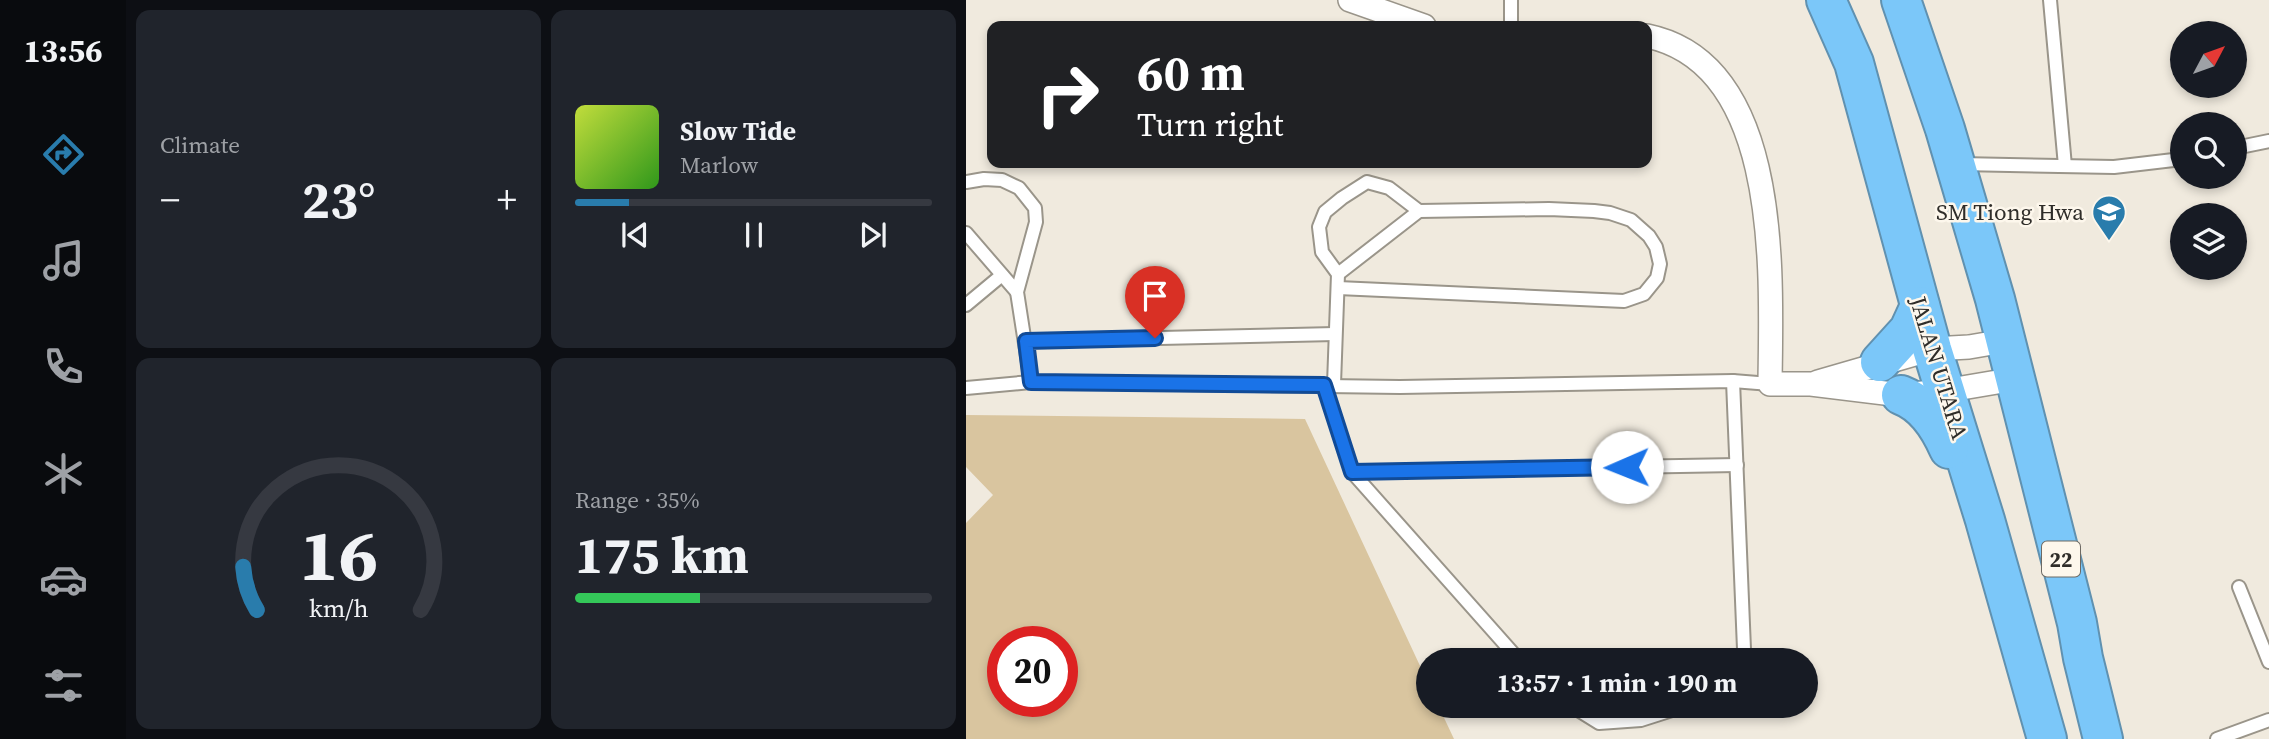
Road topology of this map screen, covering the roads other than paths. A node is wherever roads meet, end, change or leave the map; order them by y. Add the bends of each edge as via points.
1 (1350, 0) edge
2 (1511, 0) edge
3 (1826, 0) edge
4 (1902, 0) edge
5 (2050, 0) edge
6 (1410, 21) edge
7 (1511, 21) edge
8 (1652, 37) edge
9 (2269, 141) edge
10 (2247, 146) edge
11 (2170, 160) edge
12 (1956, 164) junction
13 (2065, 166) junction
14 (966, 183) edge
15 (1419, 211) junction
16 (966, 233) edge
17 (1338, 274) junction
18 (1002, 275) junction
19 (1338, 288) junction
20 (1017, 292) junction
21 (966, 305) edge
22 (1920, 306) junction
23 (1335, 334) junction
24 (1026, 341) junction
25 (2004, 341) junction
26 (1932, 349) junction
27 (1880, 362) junction
28 (2015, 379) junction
29 (1733, 381) junction
30 (1031, 382) junction
31 (1770, 384) junction
32 (1811, 384) junction
33 (1329, 385) junction
34 (966, 388) edge
35 (1944, 391) junction
36 (1900, 395) junction
37 (1737, 465) junction
38 (1352, 472) junction
39 (1985, 520) junction
40 (2239, 587) dead end
41 (1508, 648) edge
42 (1744, 648) edge
43 (2269, 662) edge
44 (1591, 718) edge
45 (1647, 718) edge
46 (2269, 720) edge
47 (2047, 739) edge
48 (2103, 739) edge
49 (2217, 739) edge

1 - 6 street
2 - 7 lane
3 - 22 highway, JALAN UTARA via 1854,63
4 - 12 highway, 22
5 - 13 lane
8 - 31 street via 1665,39 1712,72 1732,99 1745,130 1764,197
9 - 10 lane
11 - 13 lane via 2114,167
12 - 13 lane
12 - 25 highway, 22
14 - 20 lane via 1002,180 1018,188 1035,208 1036,222
15 - 17 lane
15 - 17 lane via 1389,188 1367,182 1342,198 1325,212 1319,227 1322,252
15 - 19 lane via 1610,213 1631,220 1649,236 1660,272 1652,287 1624,301
16 - 18 lane
17 - 19 lane
18 - 20 lane
18 - 21 lane
19 - 23 lane
20 - 24 lane
22 - 26 highway, JALAN UTARA
22 - 27 highway via 1909,330
23 - 24 lane
23 - 33 lane
24 - 30 lane
25 - 26 street
25 - 28 highway, 22
26 - 27 street
26 - 35 highway, JALAN UTARA
27 - 32 street
28 - 35 street
28 - 48 highway, 22
29 - 31 lane
29 - 33 lane
29 - 37 lane
30 - 33 lane
30 - 34 lane
31 - 32 street
32 - 36 street
33 - 38 lane
35 - 36 street
35 - 39 highway, JALAN UTARA
36 - 39 highway via 1930,416 1956,464 1967,505
37 - 38 lane
37 - 42 lane
38 - 41 lane
39 - 47 highway, JALAN UTARA
40 - 43 lane
44 - 45 lane via 1599,723
46 - 49 lane

